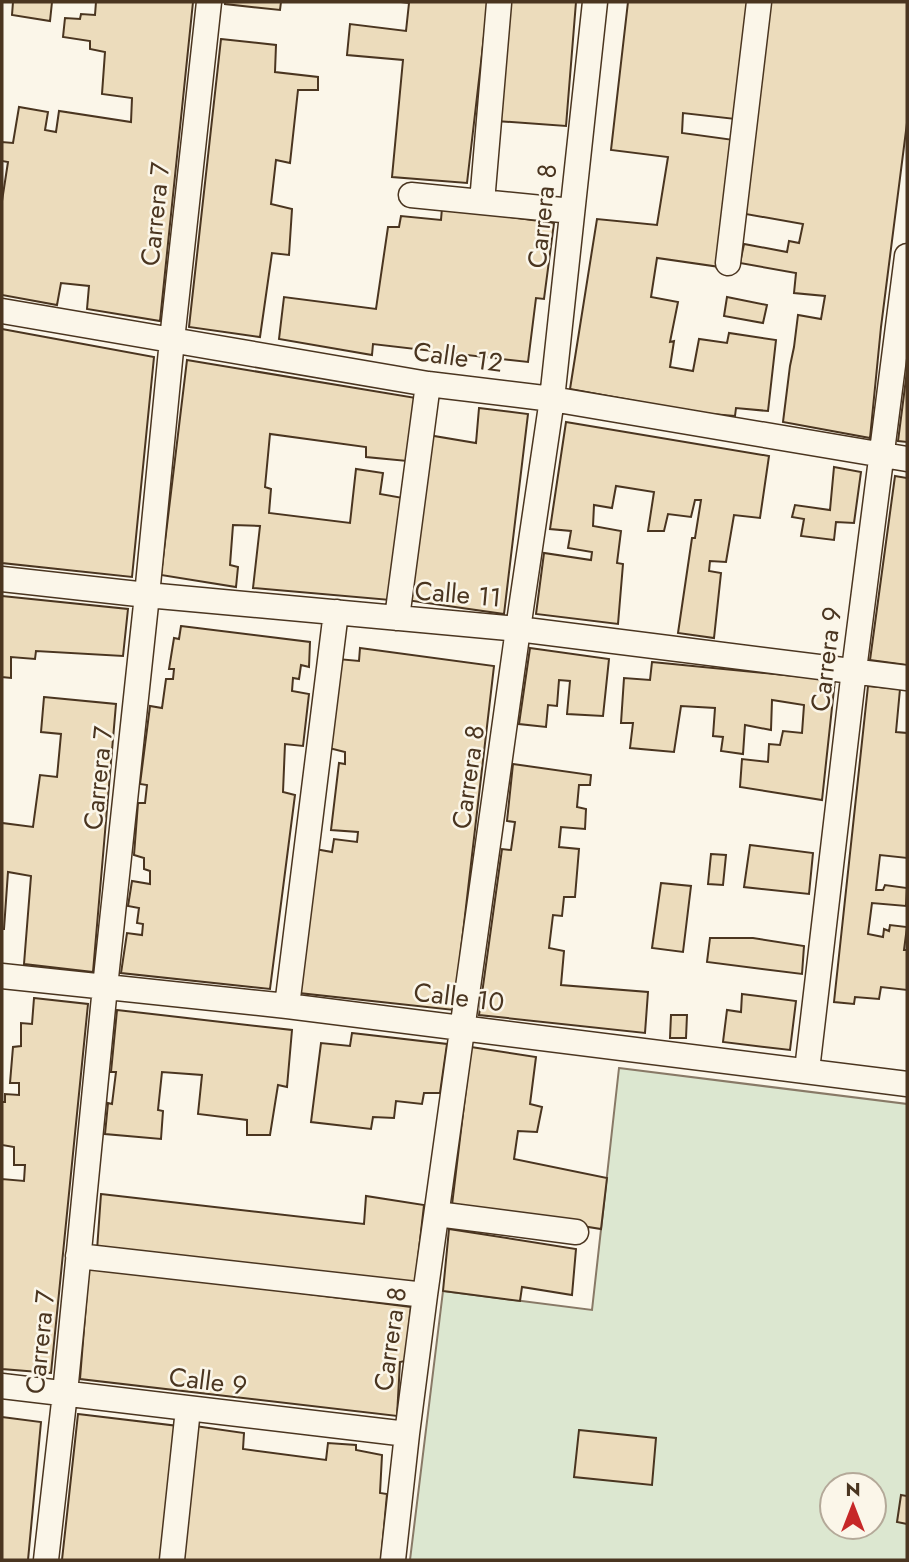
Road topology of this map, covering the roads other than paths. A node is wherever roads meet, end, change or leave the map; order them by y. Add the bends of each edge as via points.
1 (209, 2) edge
2 (595, 2) edge
3 (759, 2) edge
4 (499, 3) edge
5 (411, 195) dead end
6 (482, 202) junction
7 (572, 211) junction
8 (907, 256) edge
9 (728, 263) dead end
10 (2, 311) edge
11 (172, 340) junction
12 (428, 384) junction
13 (552, 399) junction
14 (882, 456) junction
15 (907, 459) edge
16 (2, 579) edge
17 (147, 595) junction
18 (336, 612) junction
19 (397, 618) junction
20 (519, 629) junction
21 (854, 670) junction
22 (907, 678) edge
23 (2, 976) edge
24 (106, 987) junction
25 (287, 1006) junction
26 (464, 1028) junction
27 (807, 1070) junction
28 (907, 1084) edge
29 (437, 1214) junction
30 (576, 1232) dead end
31 (79, 1256) junction
32 (425, 1296) junction
33 (2, 1386) edge
34 (65, 1393) junction
35 (188, 1409) junction
36 (407, 1434) junction
37 (46, 1560) edge
38 (172, 1560) edge
39 (393, 1560) edge

1 - 11 street, Carrera 7
2 - 7 street, Carrera 8
3 - 9 street
4 - 6 street
5 - 6 street
6 - 7 street
7 - 13 street, Carrera 8
8 - 14 street, Carrera 9
10 - 11 street, Calle 12
11 - 12 street, Calle 12
11 - 17 street, Carrera 7
12 - 13 street, Calle 12
12 - 19 street
13 - 14 street, Calle 12
13 - 20 street, Carrera 8
14 - 15 street, Calle 12
14 - 21 street, Carrera 9
16 - 17 street, Calle 11
17 - 18 street, Calle 11
17 - 24 street, Carrera 7
18 - 19 street, Calle 11
18 - 25 street
19 - 20 street, Calle 11
20 - 21 street, Calle 11
20 - 26 street, Carrera 8
21 - 22 street, Calle 11
21 - 27 street, Carrera 9
23 - 24 street, Calle 10
24 - 25 street, Calle 10
24 - 31 street, Carrera 7
25 - 26 street, Calle 10
26 - 27 street, Calle 10
26 - 29 street, Carrera 8
27 - 28 street, Calle 10
29 - 30 street
29 - 32 street, Carrera 8
31 - 32 street
31 - 34 street, Carrera 7
32 - 36 street, Carrera 8
33 - 34 street, Calle 9
34 - 35 street, Calle 9
34 - 37 street, Carrera 7
35 - 36 street, Calle 9
35 - 38 street
36 - 39 street, Carrera 8

